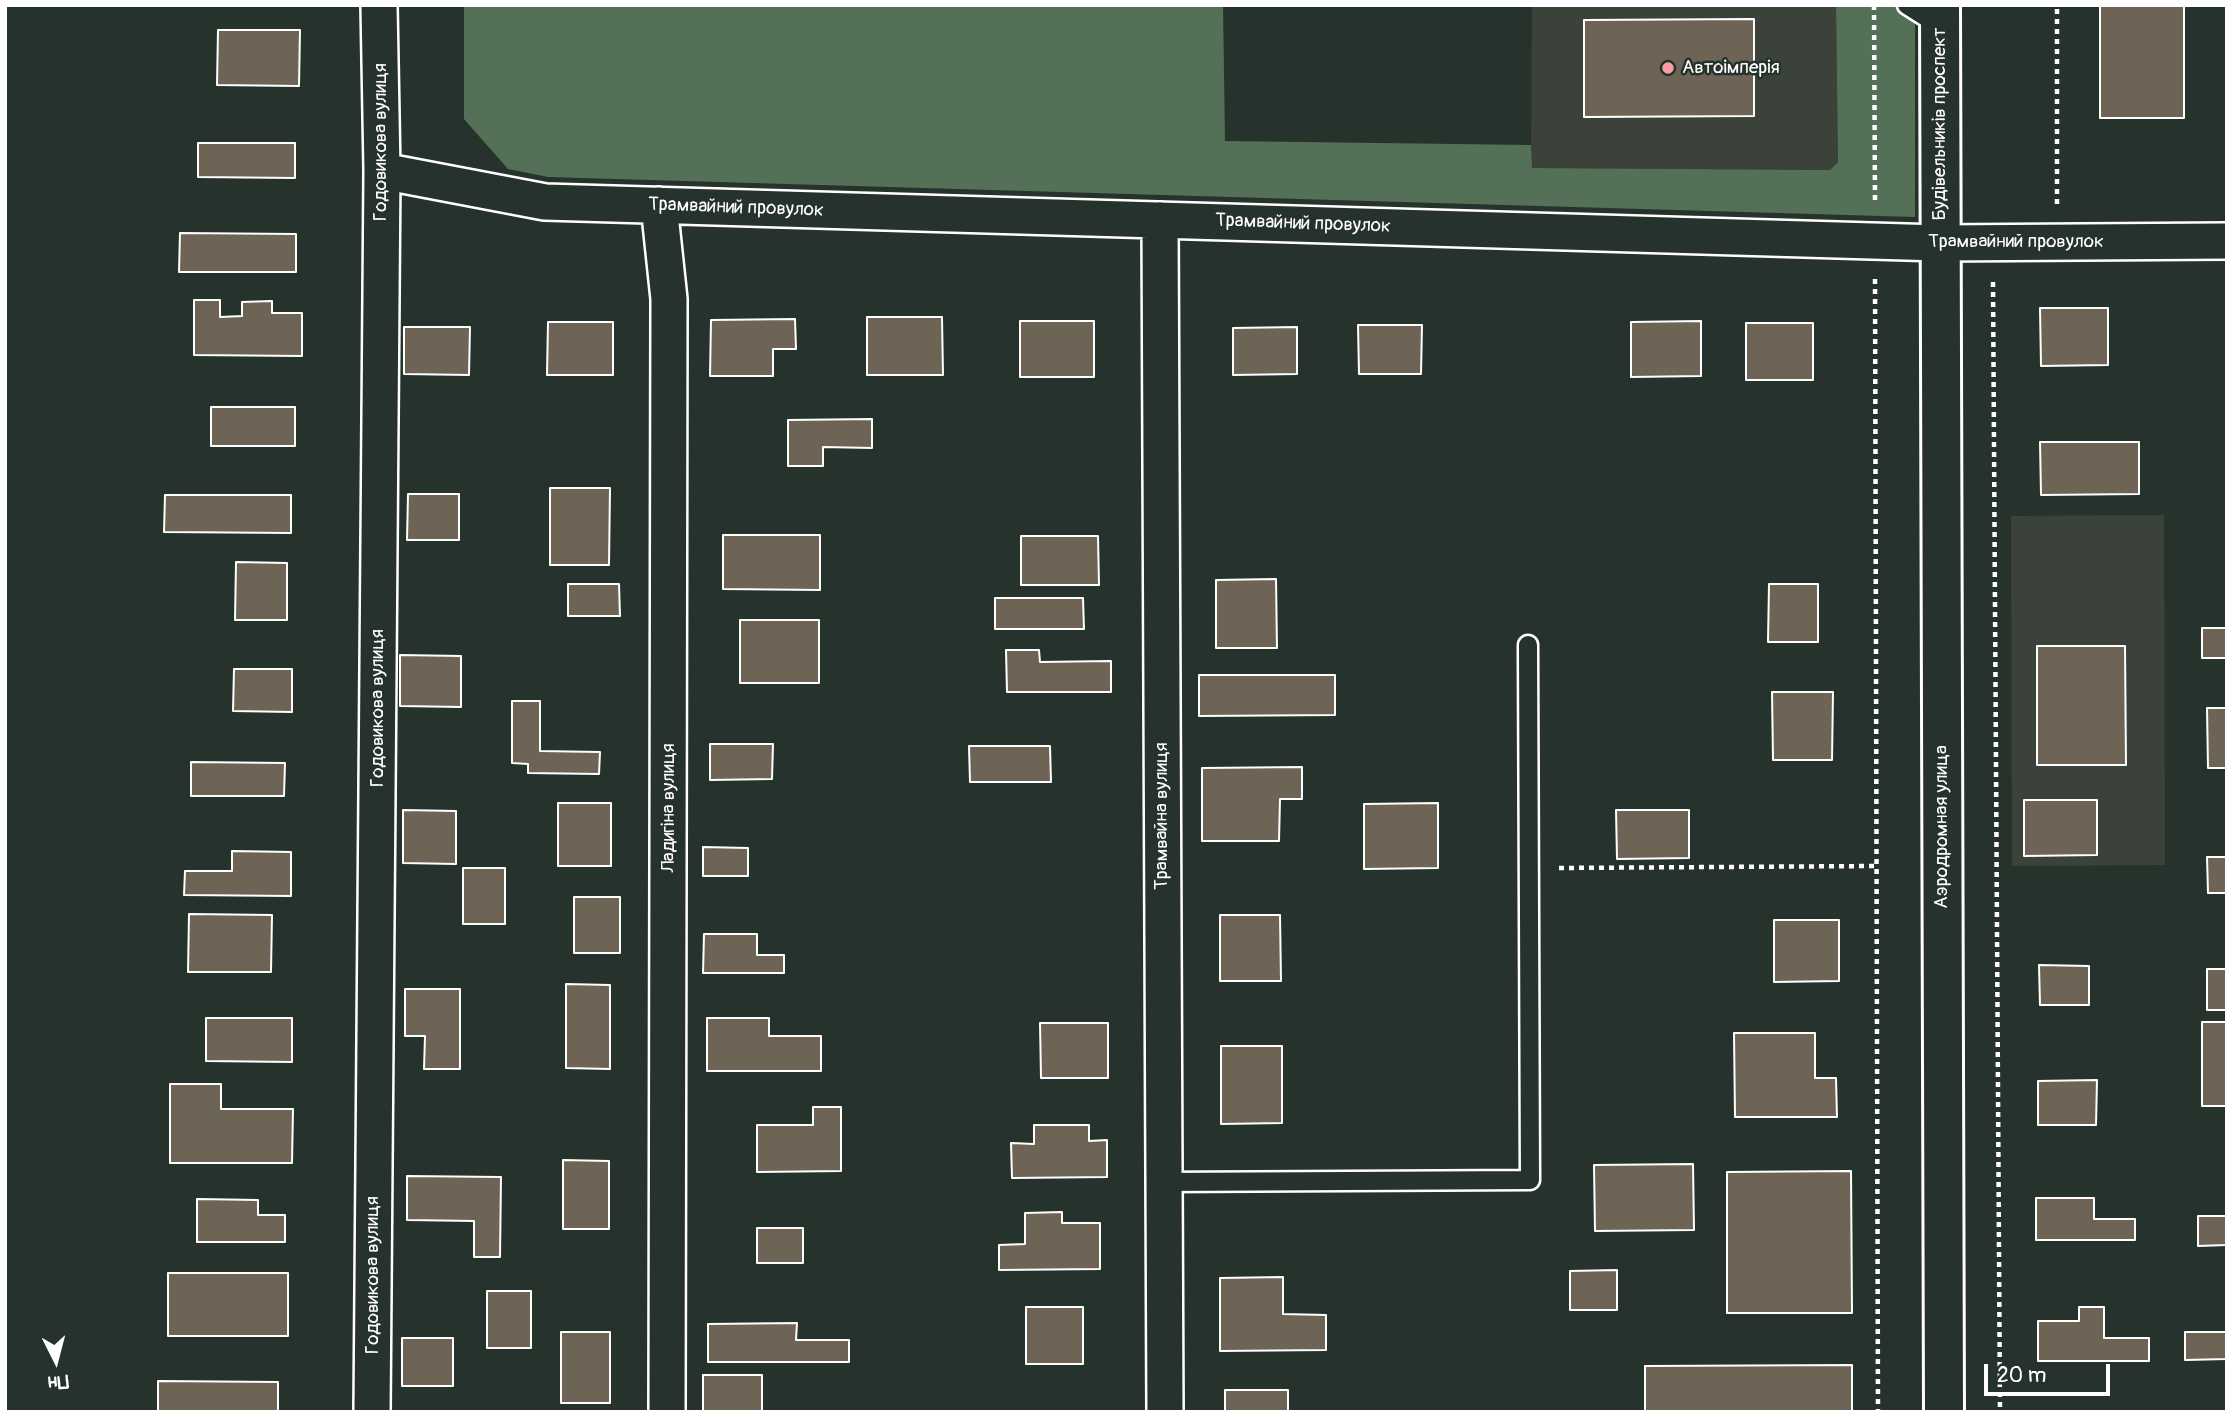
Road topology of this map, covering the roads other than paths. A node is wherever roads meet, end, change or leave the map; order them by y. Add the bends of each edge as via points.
1 (379, 5) edge
2 (1907, 5) edge
3 (1940, 16) edge
4 (382, 171) junction
5 (659, 205) junction
6 (1160, 220) junction
7 (2227, 241) edge
8 (1940, 243) junction
9 (1528, 645) dead end
10 (1164, 1182) junction
11 (372, 1412) edge
12 (667, 1412) edge
13 (1165, 1412) edge
14 (1944, 1412) edge

1 - 4 street, Годовикова вулиця
2 - 3 lane
3 - 8 main road, Будівельників проспект
4 - 5 street, Трамвайний провулок via 545,202
4 - 11 street, Годовикова вулиця
5 - 6 street, Трамвайний провулок
5 - 12 street, Ладигіна вулиця via 669,299
6 - 8 street, Трамвайний провулок
6 - 10 street, Трамвайна вулиця
7 - 8 street, Трамвайний провулок
8 - 14 main road, Аэродромная улица
9 - 10 lane via 1530,1180
10 - 13 street, Трамвайна вулиця

